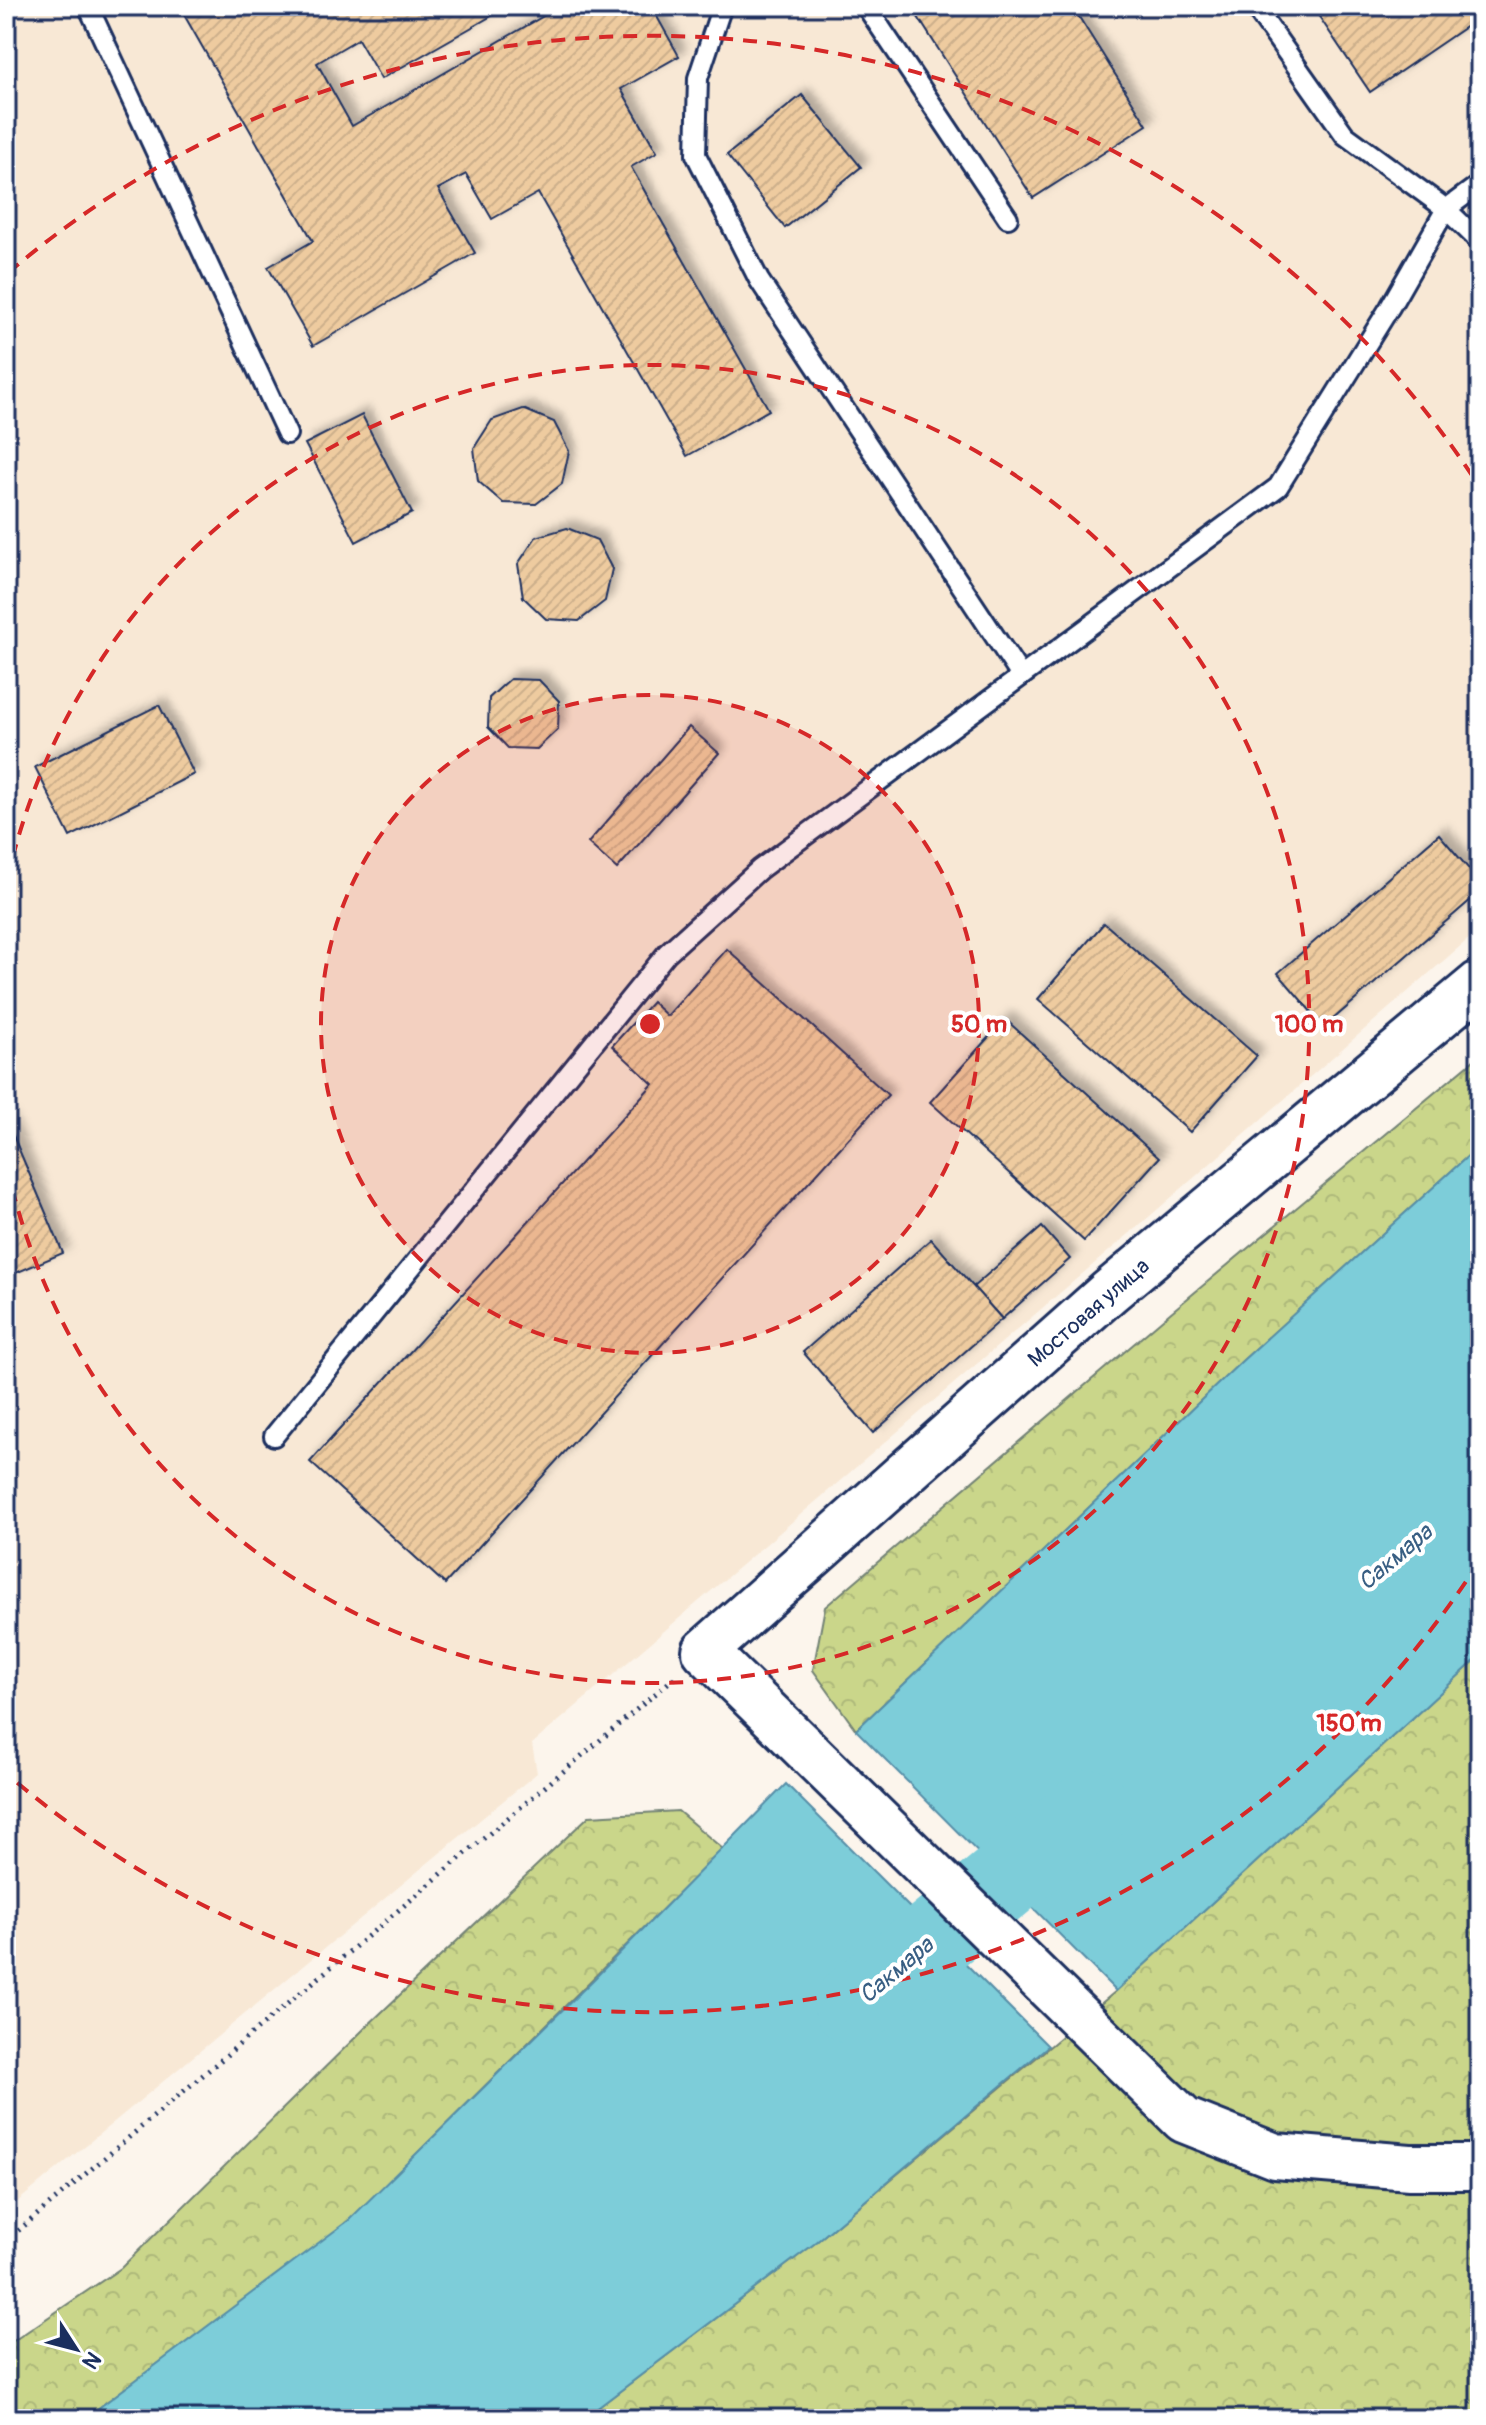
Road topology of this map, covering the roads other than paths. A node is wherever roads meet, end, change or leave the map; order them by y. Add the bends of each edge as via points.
1 (88, 6) edge
2 (722, 6) edge
3 (866, 6) edge
4 (1254, 6) edge
5 (1480, 184) edge
6 (1446, 209) junction
7 (1008, 218) dead end
8 (1480, 242) edge
9 (287, 434) dead end
10 (1021, 676) junction
11 (1480, 983) edge
12 (274, 1436) dead end
13 (1480, 2167) edge

1 - 9 lane
2 - 10 lane via 698,78 696,155 759,280
3 - 7 lane
4 - 6 lane via 1345,135
5 - 6 lane
6 - 8 lane
6 - 10 lane via 1278,487
10 - 12 lane via 760,869 667,953
11 - 13 street, Мостовая улица via 1109,1292 705,1651 1184,2120 1275,2156

